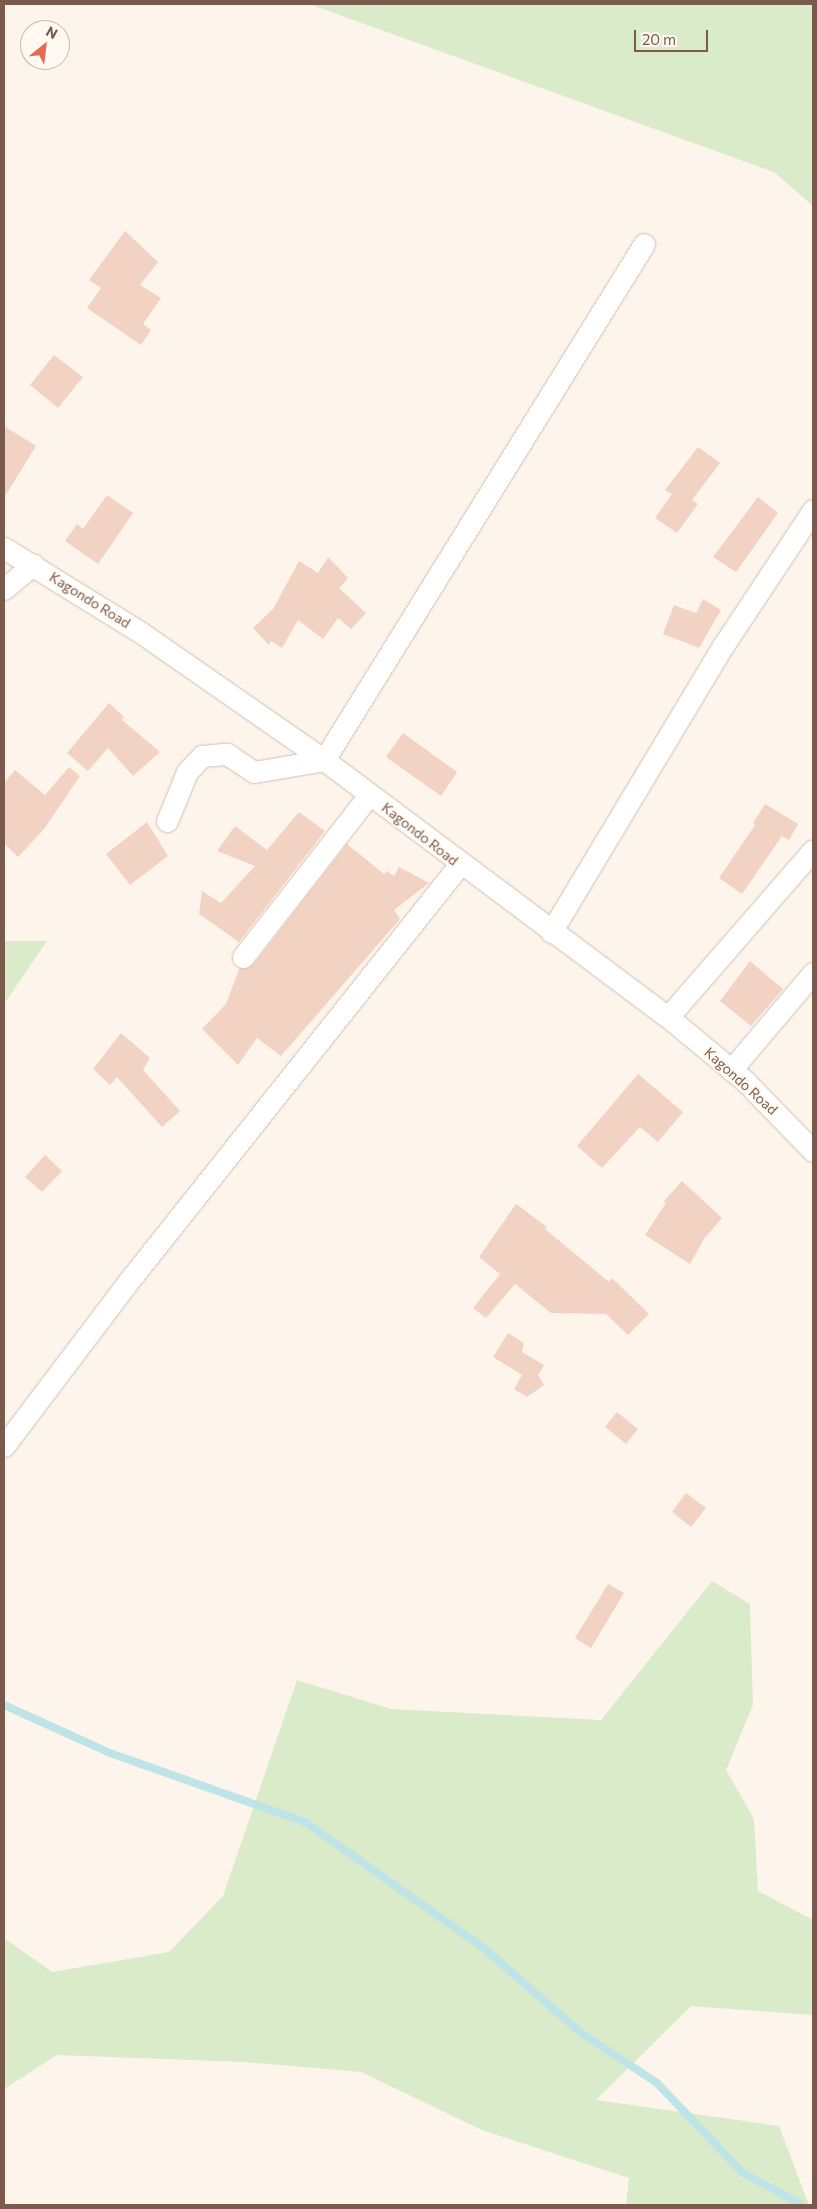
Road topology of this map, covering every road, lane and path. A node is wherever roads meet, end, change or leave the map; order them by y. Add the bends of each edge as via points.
1 (644, 244) dead end
2 (813, 510) edge
3 (4, 548) edge
4 (34, 565) junction
5 (4, 589) edge
6 (324, 760) junction
7 (369, 795) junction
8 (167, 821) dead end
9 (813, 850) edge
10 (460, 864) junction
11 (551, 932) junction
12 (244, 957) dead end
13 (813, 973) edge
14 (668, 1018) junction
15 (731, 1070) junction
16 (813, 1151) edge
17 (4, 1446) edge

1 - 6 street
2 - 11 street via 722,646
3 - 4 street, Kagondo Road
4 - 5 street
4 - 6 street, Kagondo Road via 140,632
6 - 7 street, Kagondo Road
6 - 8 street via 254,772 227,754 202,756 187,772
7 - 10 street, Kagondo Road
7 - 12 street
9 - 14 street
10 - 11 street, Kagondo Road
10 - 17 street via 132,1277
11 - 14 street, Kagondo Road
13 - 15 street
14 - 15 street, Kagondo Road
15 - 16 street, Kagondo Road

